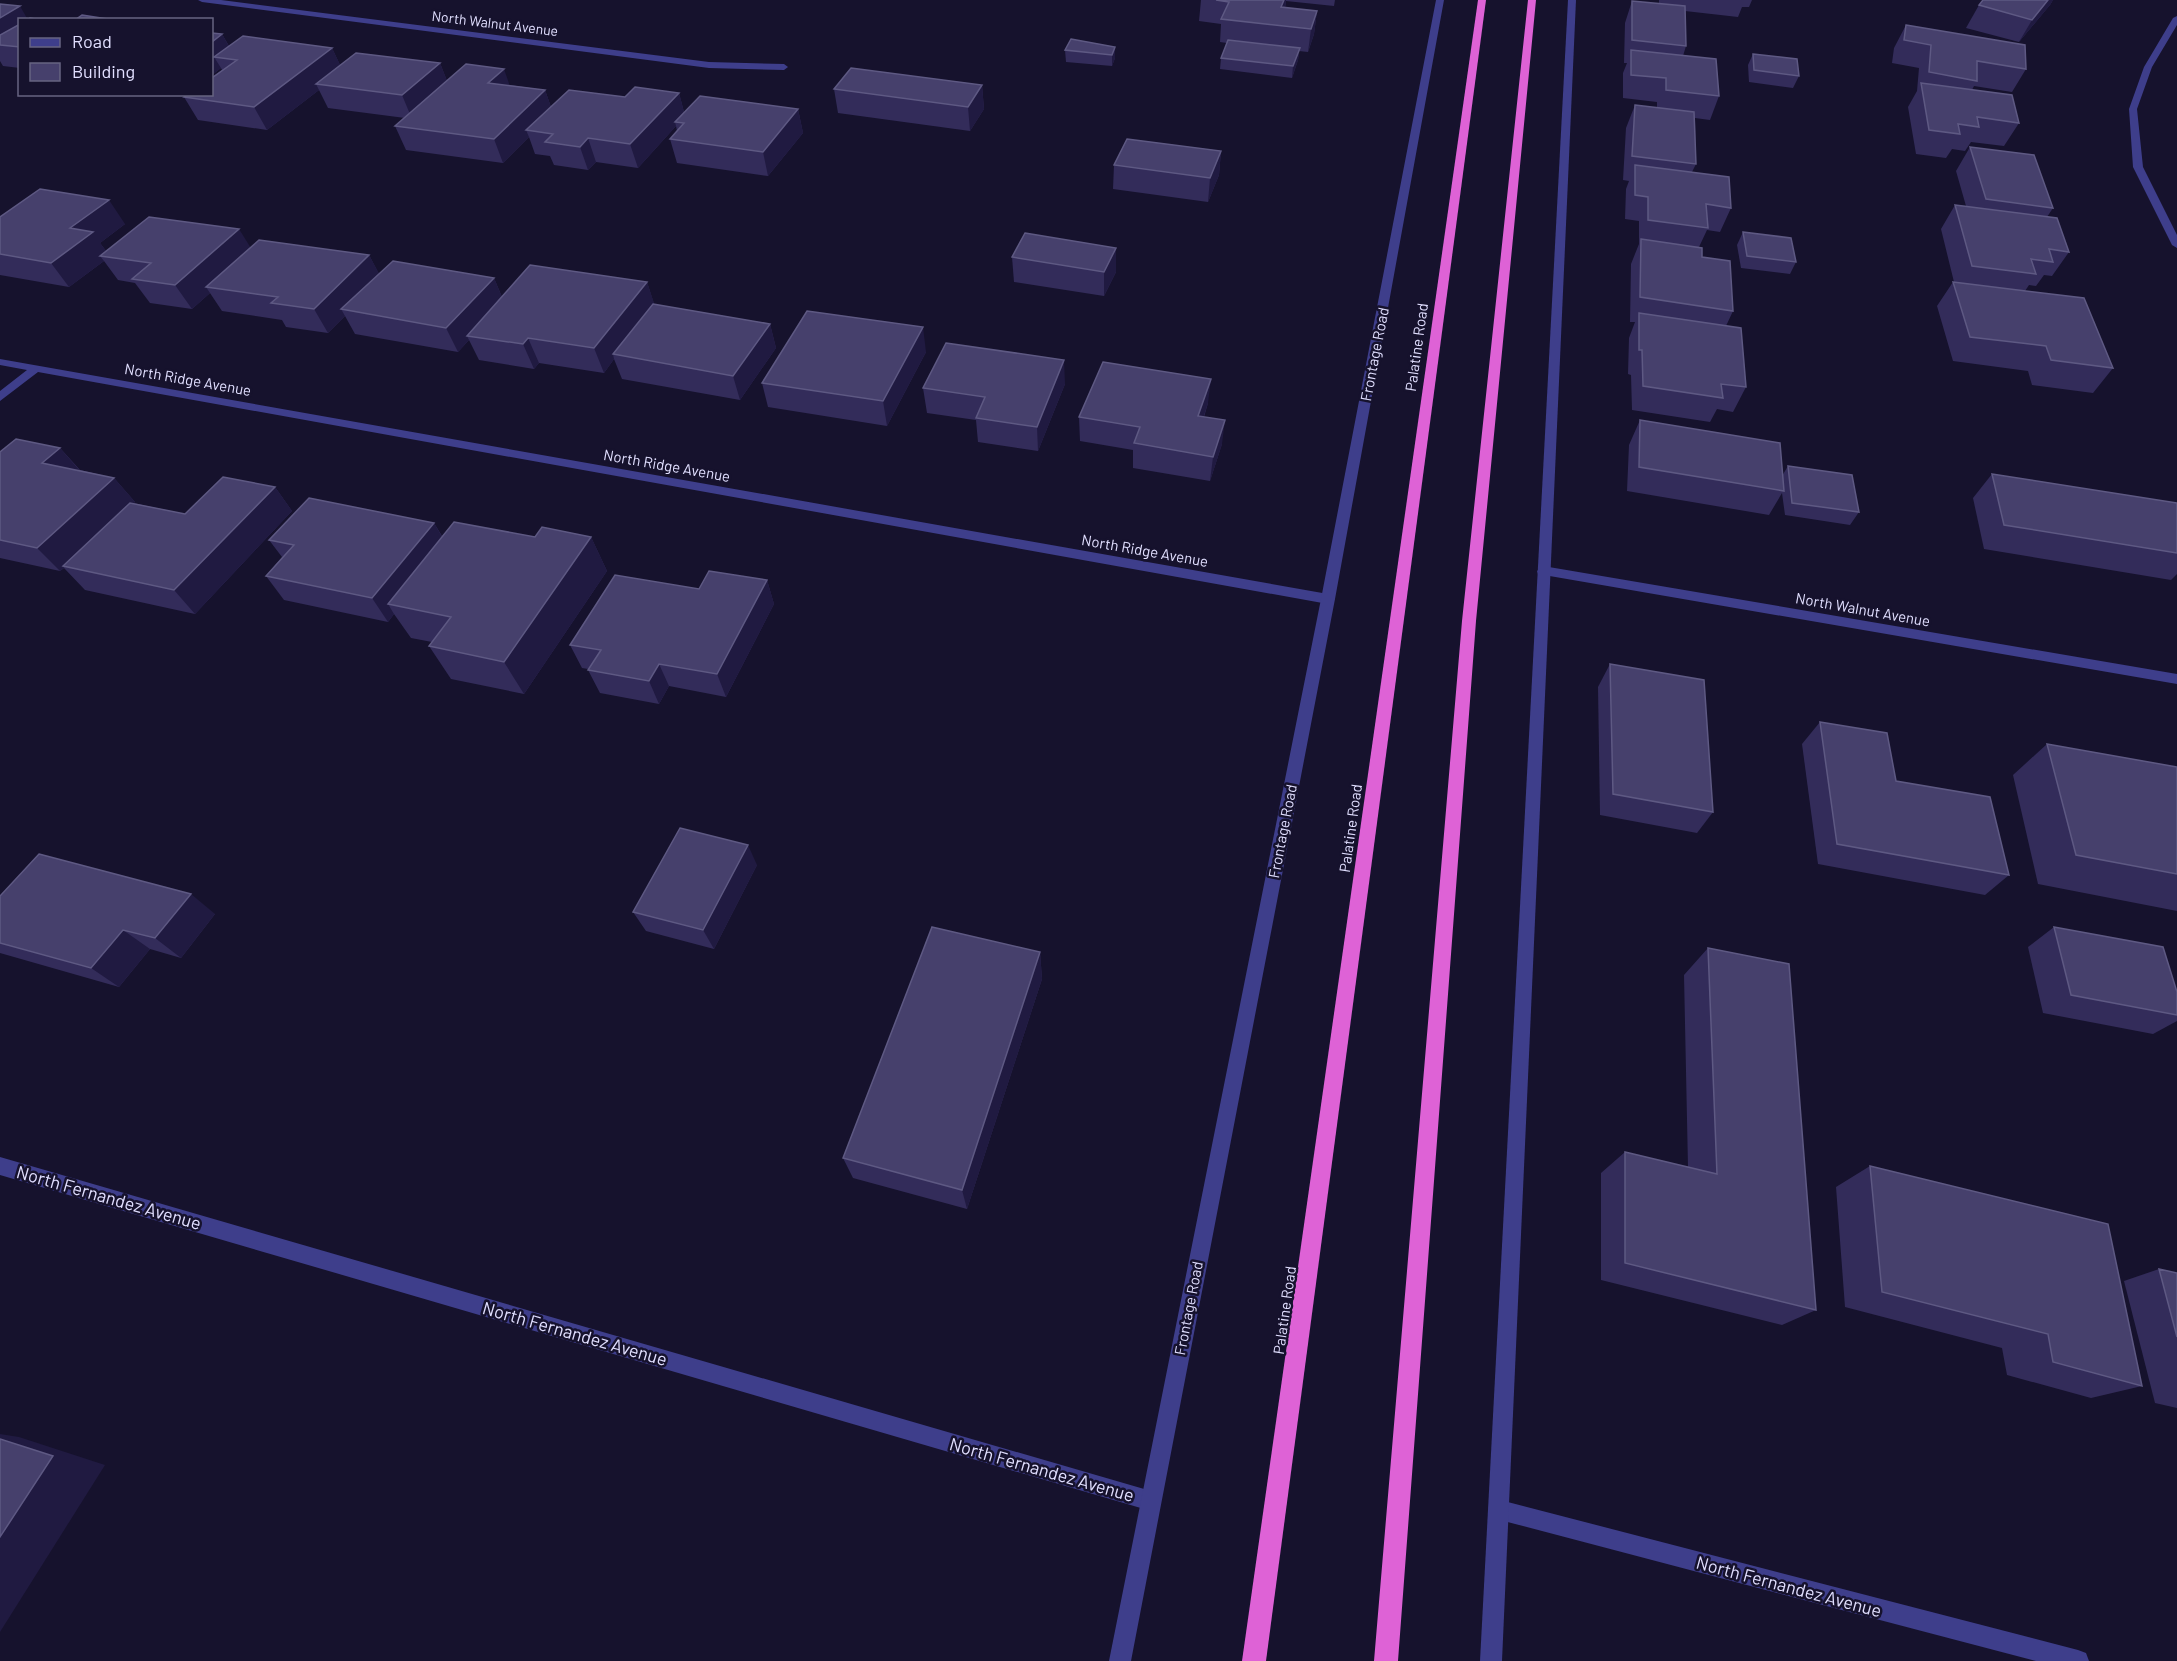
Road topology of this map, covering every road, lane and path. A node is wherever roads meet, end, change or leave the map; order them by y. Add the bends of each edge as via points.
1 (202, 0) edge
2 (1440, 0) edge
3 (1482, 0) edge
4 (1532, 0) edge
5 (1572, 0) edge
6 (2177, 18) edge
7 (784, 68) dead end
8 (2177, 245) edge
9 (0, 362) edge
10 (35, 369) junction
11 (0, 397) edge
12 (1543, 571) junction
13 (1328, 599) junction
14 (2177, 679) edge
15 (0, 1166) edge
16 (1151, 1501) junction
17 (1500, 1510) junction
18 (1120, 1661) edge
19 (1254, 1661) edge
20 (1386, 1661) edge
21 (1491, 1661) edge
22 (2078, 1661) edge

1 - 7 street, North Walnut Avenue via 709,65
2 - 13 street, Frontage Road
3 - 19 highway, Palatine Road
4 - 20 highway via 1469,621
5 - 12 street
6 - 8 street via 2148,67 2133,109 2138,167
9 - 10 street, North Ridge Avenue
10 - 11 street
10 - 13 street, North Ridge Avenue
12 - 14 street, North Walnut Avenue
12 - 17 street
13 - 16 street, Frontage Road
15 - 16 street, North Fernandez Avenue
16 - 18 street, Frontage Road
17 - 21 street
17 - 22 street, North Fernandez Avenue

